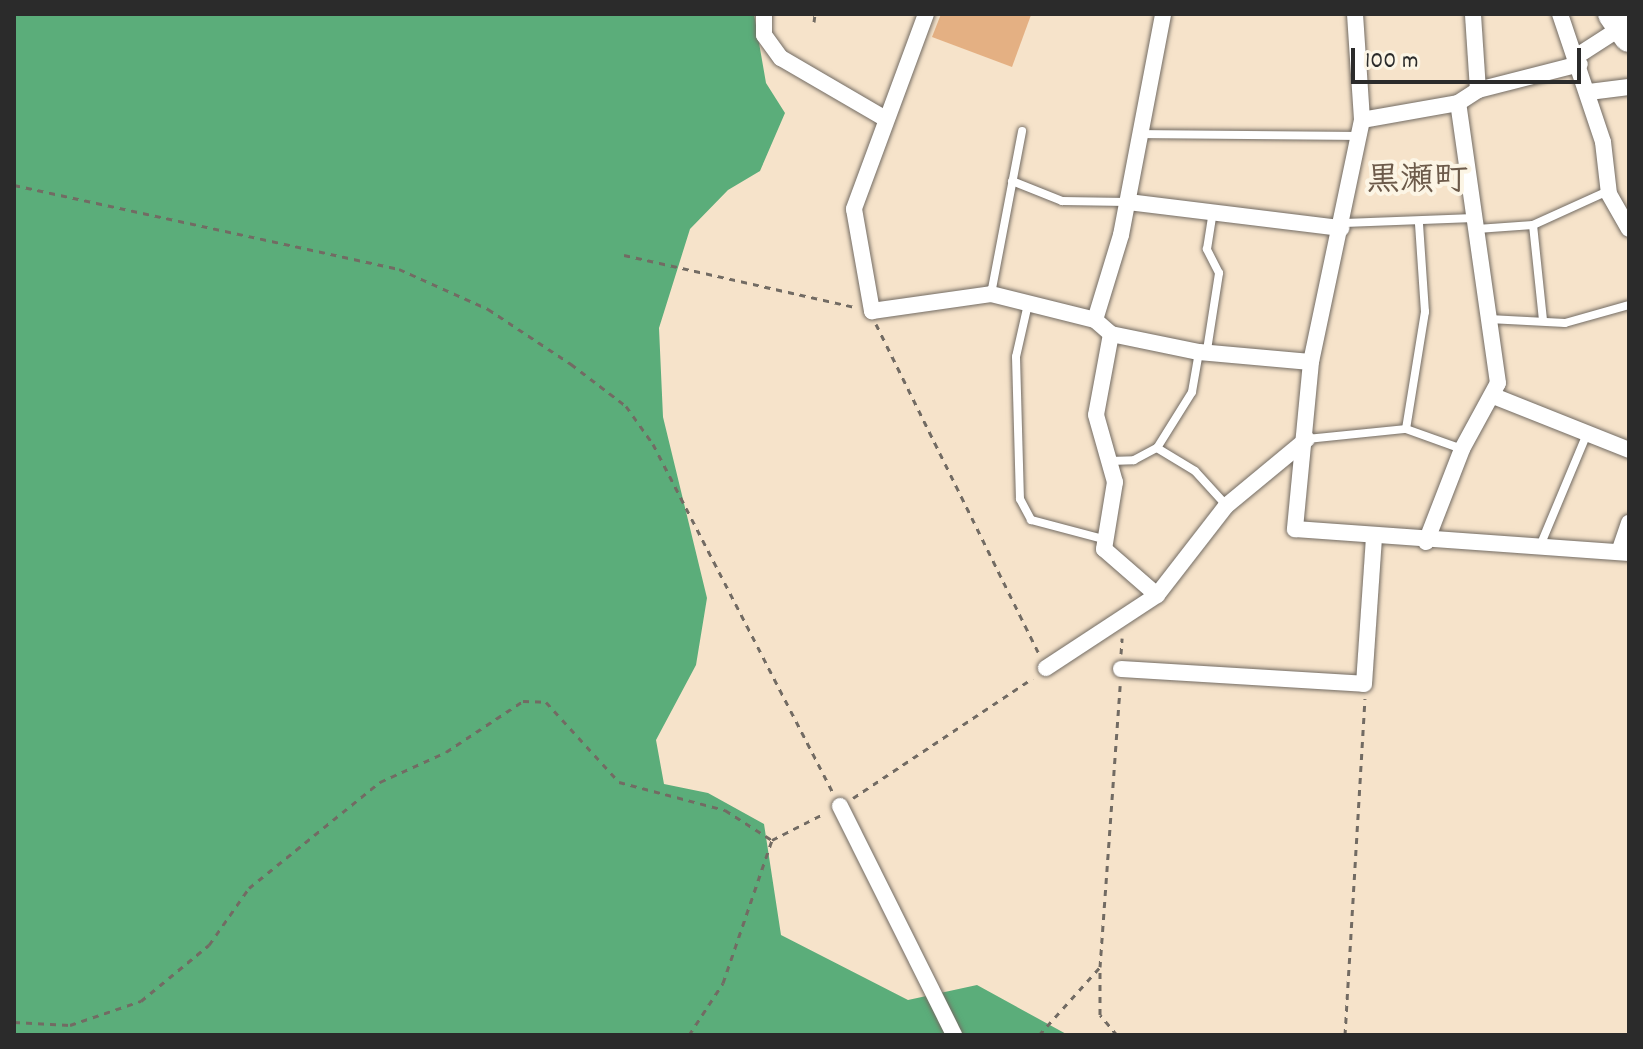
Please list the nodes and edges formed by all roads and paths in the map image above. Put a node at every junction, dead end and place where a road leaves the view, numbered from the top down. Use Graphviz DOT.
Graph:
graph roads {
  1 [pos="764,14"];
  2 [pos="815,14"];
  3 [pos="926,14"];
  4 [pos="1163,14"];
  5 [pos="1355,14"];
  6 [pos="1473,14"];
  7 [pos="1560,14"];
  8 [pos="814,22"];
  9 [pos="1623,23"];
  10 [pos="1579,60"];
  11 [pos="1629,87"];
  12 [pos="1478,90"];
  13 [pos="1589,92"];
  14 [pos="1458,103"];
  15 [pos="884,118"];
  16 [pos="1360,128"];
  17 [pos="1022,131"];
  18 [pos="1137,134"];
  19 [pos="1012,181"];
  20 [pos="14,185"];
  21 [pos="1610,190"];
  22 [pos="1128,202"];
  23 [pos="1214,209"];
  24 [pos="1419,223"];
  25 [pos="1471,224"];
  26 [pos="1342,225"];
  27 [pos="1533,225"];
  28 [pos="1629,229"];
  29 [pos="624,255"];
  30 [pos="991,294"];
  31 [pos="1028,304"];
  32 [pos="1629,305"];
  33 [pos="872,311"];
  34 [pos="1488,319"];
  35 [pos="1095,320"];
  36 [pos="1543,320"];
  37 [pos="1111,334"];
  38 [pos="1203,351"];
  39 [pos="1311,362"];
  40 [pos="1496,397"];
  41 [pos="1406,429"];
  42 [pos="1586,436"];
  43 [pos="1307,439"];
  44 [pos="1157,448"];
  45 [pos="1462,449"];
  46 [pos="1629,450"];
  47 [pos="1108,461"];
  48 [pos="1226,506"];
  49 [pos="1629,523"];
  50 [pos="1103,539"];
  51 [pos="1374,539"];
  52 [pos="1426,542"];
  53 [pos="1539,549"];
  54 [pos="1624,553"];
  55 [pos="1157,595"];
  56 [pos="1122,617"];
  57 [pos="1046,668"];
  58 [pos="1121,669"];
  59 [pos="1364,684"];
  60 [pos="840,806"];
  61 [pos="772,840"];
  62 [pos="1100,967"];
  63 [pos="14,1022"];
  64 [pos="689,1035"];
  65 [pos="954,1035"];
  66 [pos="1039,1035"];
  67 [pos="1117,1035"];
  68 [pos="1345,1035"];
  1 -- 15 [label="street"];
  2 -- 8 [label="path"];
  3 -- 15 [label="street"];
  4 -- 18 [label="street"];
  5 -- 16 [label="street"];
  6 -- 12 [label="street"];
  7 -- 10 [label="street"];
  9 -- 10 [label="street"];
  10 -- 12 [label="street"];
  10 -- 13 [label="street"];
  11 -- 13 [label="street"];
  12 -- 14 [label="street"];
  13 -- 21 [label="street"];
  14 -- 16 [label="street"];
  14 -- 25 [label="street"];
  15 -- 33 [label="street"];
  16 -- 18 [label="lane"];
  16 -- 26 [label="street"];
  17 -- 19 [label="lane"];
  18 -- 22 [label="street"];
  19 -- 22 [label="lane"];
  19 -- 30 [label="lane"];
  20 -- 60 [label="path"];
  21 -- 27 [label="lane"];
  21 -- 28 [label="street"];
  22 -- 23 [label="street"];
  22 -- 35 [label="street"];
  23 -- 26 [label="street"];
  23 -- 38 [label="lane"];
  24 -- 25 [label="lane"];
  24 -- 26 [label="lane"];
  24 -- 41 [label="lane"];
  25 -- 27 [label="lane"];
  25 -- 34 [label="street"];
  26 -- 39 [label="street"];
  27 -- 36 [label="lane"];
  29 -- 33 [label="path"];
  30 -- 31 [label="street"];
  30 -- 33 [label="street"];
  31 -- 35 [label="street"];
  31 -- 50 [label="lane"];
  32 -- 36 [label="lane"];
  33 -- 57 [label="path"];
  34 -- 36 [label="lane"];
  34 -- 40 [label="street"];
  35 -- 37 [label="street"];
  37 -- 38 [label="street"];
  37 -- 47 [label="street"];
  38 -- 39 [label="street"];
  38 -- 44 [label="lane"];
  39 -- 43 [label="street"];
  40 -- 42 [label="street"];
  40 -- 45 [label="street"];
  41 -- 43 [label="lane"];
  41 -- 45 [label="lane"];
  42 -- 46 [label="street"];
  42 -- 53 [label="lane"];
  43 -- 48 [label="street"];
  43 -- 51 [label="street"];
  44 -- 47 [label="lane"];
  44 -- 48 [label="lane"];
  45 -- 52 [label="street"];
  47 -- 50 [label="street"];
  48 -- 55 [label="street"];
  49 -- 54 [label="street"];
  50 -- 55 [label="street"];
  51 -- 52 [label="street"];
  51 -- 59 [label="street"];
  52 -- 53 [label="street"];
  53 -- 54 [label="street"];
  55 -- 56 [label="street"];
  56 -- 57 [label="street"];
  56 -- 58 [label="path"];
  57 -- 60 [label="path"];
  58 -- 59 [label="street"];
  58 -- 62 [label="path"];
  59 -- 68 [label="path"];
  60 -- 61 [label="path"];
  60 -- 65 [label="street"];
  61 -- 63 [label="path"];
  61 -- 64 [label="path"];
  62 -- 66 [label="path"];
  62 -- 67 [label="path"];
}
